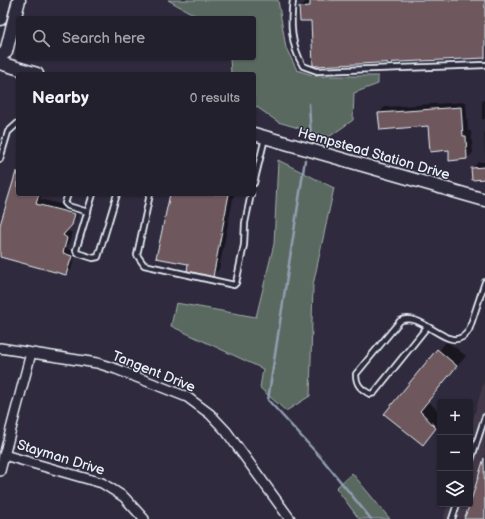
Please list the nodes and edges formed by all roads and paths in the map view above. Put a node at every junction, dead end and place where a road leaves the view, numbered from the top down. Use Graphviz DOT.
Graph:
graph roads {
  1 [pos="5,0"];
  2 [pos="19,0"];
  3 [pos="293,0"];
  4 [pos="0,20"];
  5 [pos="0,56"];
  6 [pos="0,63"];
  7 [pos="485,65"];
  8 [pos="30,72"];
  9 [pos="16,126"];
  10 [pos="259,136"];
  11 [pos="0,159"];
  12 [pos="256,164"];
  13 [pos="67,196"];
  14 [pos="92,196"];
  15 [pos="116,196"];
  16 [pos="150,196"];
  17 [pos="251,196"];
  18 [pos="485,200"];
  19 [pos="88,212"];
  20 [pos="485,282"];
  21 [pos="428,327"];
  22 [pos="0,348"];
  23 [pos="31,353"];
  24 [pos="485,416"];
  25 [pos="473,454"];
  26 [pos="4,455"];
  27 [pos="0,471"];
  28 [pos="456,507"];
  29 [pos="144,519"];
  30 [pos="290,519"];
  31 [pos="452,519"];
  1 -- 4 [label="street"];
  2 -- 5 [label="street"];
  3 -- 7 [label="lane"];
  6 -- 8 [label="street"];
  9 -- 11 [label="lane"];
  10 -- 12 [label="lane"];
  10 -- 18 [label="street, Hempstead Station Drive"];
  13 -- 19 [label="lane"];
  14 -- 19 [label="lane"];
  15 -- 19 [label="lane"];
  16 -- 17 [label="lane"];
  20 -- 21 [label="lane"];
  21 -- 21 [label="lane"];
  22 -- 23 [label="street, Tangent Drive"];
  23 -- 26 [label="street"];
  23 -- 30 [label="street, Tangent Drive"];
  24 -- 25 [label="lane"];
  26 -- 27 [label="street"];
  26 -- 29 [label="street, Stayman Drive"];
  28 -- 31 [label="lane"];
}
